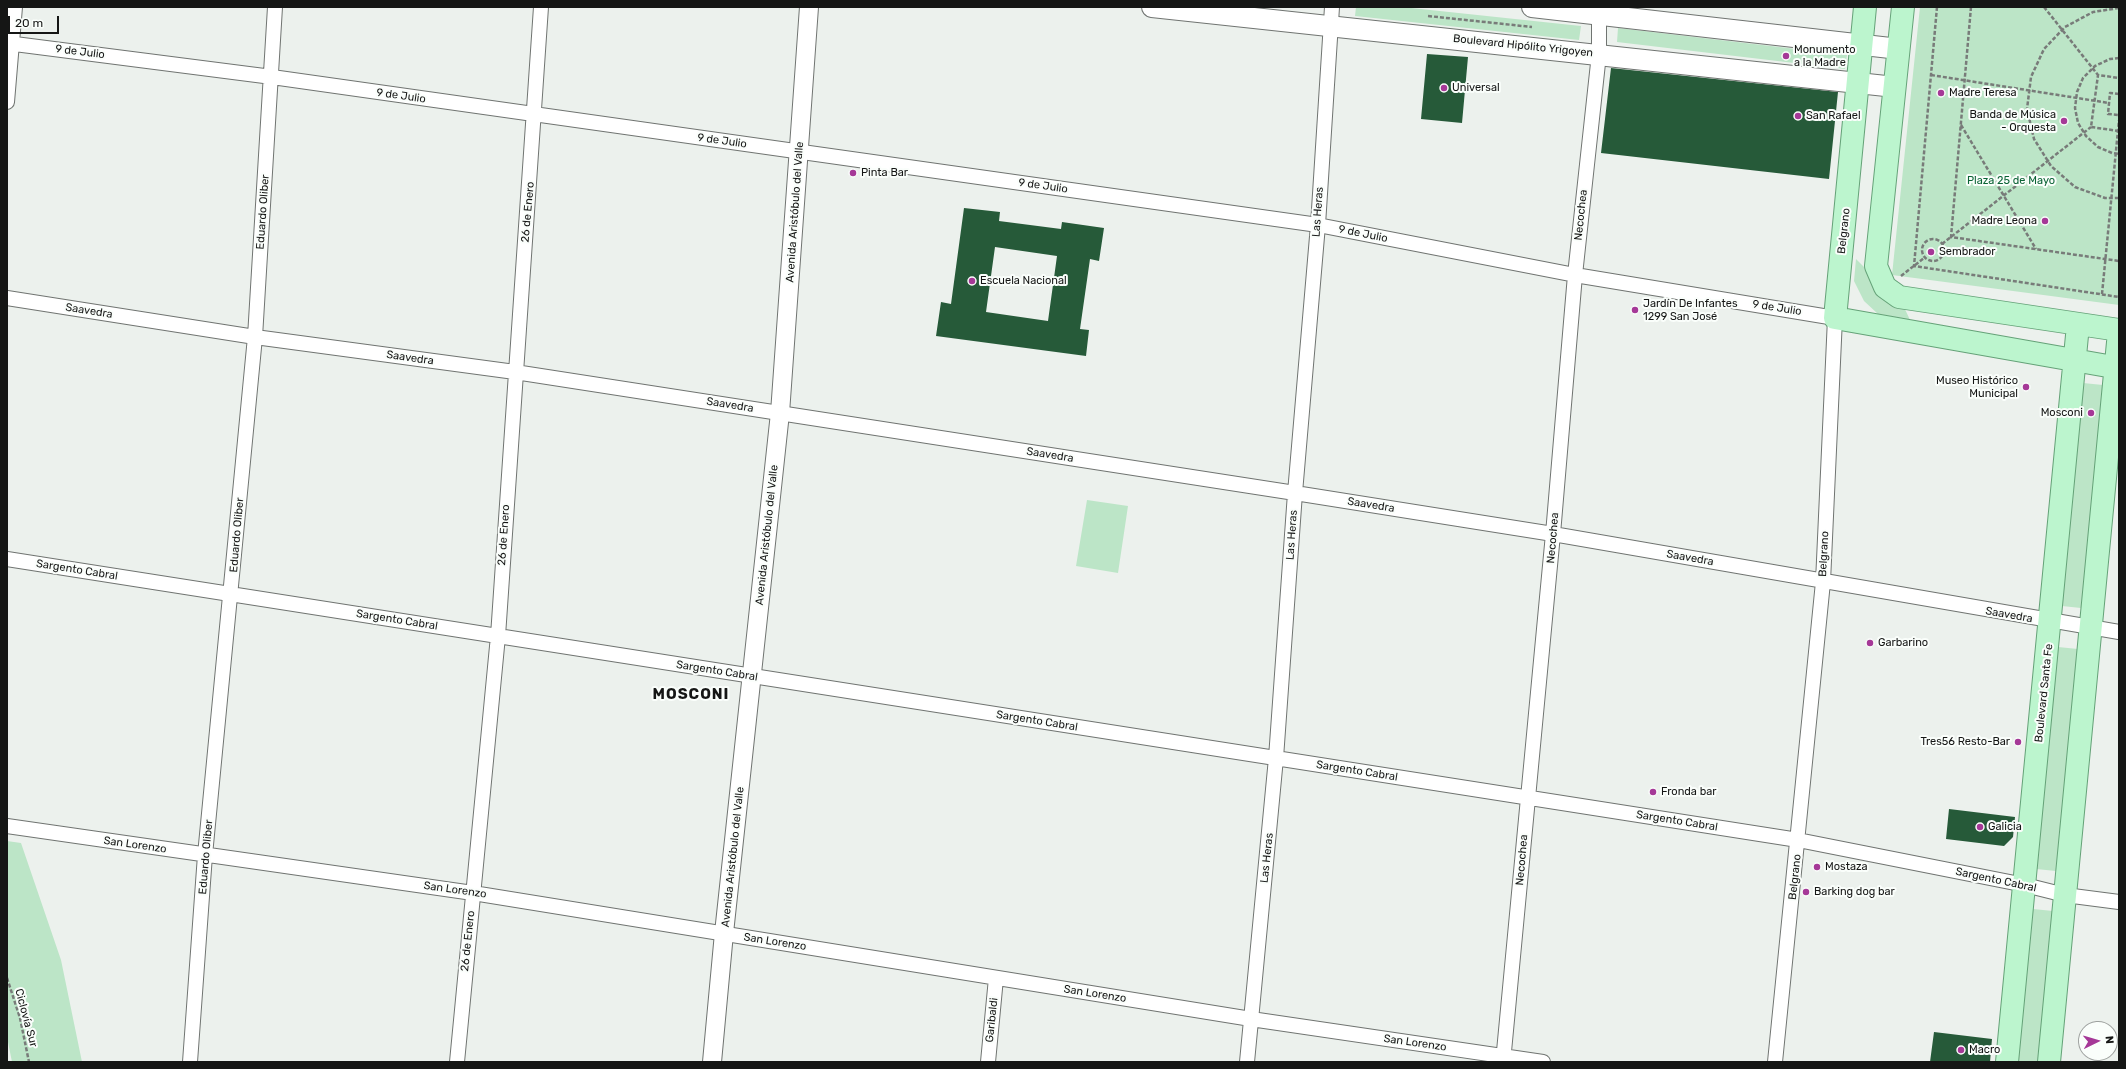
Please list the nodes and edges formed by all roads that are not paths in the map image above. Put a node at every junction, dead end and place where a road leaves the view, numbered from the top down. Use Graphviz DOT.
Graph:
graph roads {
  1 [pos="15,7"];
  2 [pos="275,7"];
  3 [pos="542,7"];
  4 [pos="809,7"];
  5 [pos="1152,7"];
  6 [pos="1332,7"];
  7 [pos="1532,7"];
  8 [pos="1865,7"];
  9 [pos="1903,7"];
  10 [pos="1599,10"];
  11 [pos="1330,27"];
  12 [pos="10,43"];
  13 [pos="1861,45"];
  14 [pos="1899,50"];
  15 [pos="1598,54"];
  16 [pos="272,77"];
  17 [pos="1858,83"];
  18 [pos="1895,87"];
  19 [pos="7,102"];
  20 [pos="535,115"];
  21 [pos="800,152"];
  22 [pos="1318,225"];
  23 [pos="1574,275"];
  24 [pos="7,298"];
  25 [pos="1835,318"];
  26 [pos="2078,325"];
  27 [pos="2119,331"];
  28 [pos="254,337"];
  29 [pos="2074,360"];
  30 [pos="2117,368"];
  31 [pos="515,372"];
  32 [pos="780,413"];
  33 [pos="1295,493"];
  34 [pos="1554,534"];
  35 [pos="7,559"];
  36 [pos="1823,582"];
  37 [pos="231,594"];
  38 [pos="2051,622"];
  39 [pos="2091,629"];
  40 [pos="2119,632"];
  41 [pos="498,636"];
  42 [pos="753,676"];
  43 [pos="1276,758"];
  44 [pos="1528,798"];
  45 [pos="7,826"];
  46 [pos="1798,840"];
  47 [pos="205,855"];
  48 [pos="2025,885"];
  49 [pos="473,893"];
  50 [pos="2065,895"];
  51 [pos="2119,902"];
  52 [pos="724,933"];
  53 [pos="996,978"];
  54 [pos="1251,1019"];
  55 [pos="1503,1059"];
  56 [pos="190,1062"];
  57 [pos="457,1062"];
  58 [pos="712,1062"];
  59 [pos="988,1062"];
  60 [pos="1247,1062"];
  61 [pos="1543,1062"];
  62 [pos="1775,1062"];
  63 [pos="2007,1062"];
  64 [pos="2049,1062"];
  1 -- 12 [label="street"];
  2 -- 16 [label="street, Eduardo Oliber"];
  3 -- 20 [label="street, 26 de Enero"];
  4 -- 21 [label="street, Avenida Aristóbulo del Valle"];
  5 -- 11 [label="main road, Boulevard Hipólito Yrigoyen"];
  6 -- 11 [label="street, Las Heras"];
  7 -- 10 [label="main road"];
  8 -- 13 [label="main road, Belgrano"];
  9 -- 14 [label="main road"];
  10 -- 13 [label="main road"];
  10 -- 15 [label="street, Necochea"];
  11 -- 15 [label="main road, Boulevard Hipólito Yrigoyen"];
  11 -- 22 [label="street, Las Heras"];
  12 -- 16 [label="street, 9 de Julio"];
  12 -- 19 [label="street"];
  13 -- 14 [label="main road"];
  13 -- 17 [label="main road, Belgrano"];
  14 -- 18 [label="main road"];
  15 -- 17 [label="main road, Boulevard Hipólito Yrigoyen"];
  15 -- 23 [label="street, Necochea"];
  16 -- 20 [label="street, 9 de Julio"];
  16 -- 28 [label="street, Eduardo Oliber"];
  17 -- 18 [label="main road, Boulevard Hipólito Yrigoyen"];
  17 -- 25 [label="main road, Belgrano"];
  18 -- 26 [label="main road"];
  20 -- 21 [label="street, 9 de Julio"];
  20 -- 31 [label="street, 26 de Enero"];
  21 -- 22 [label="street, 9 de Julio"];
  21 -- 32 [label="street, Avenida Aristóbulo del Valle"];
  22 -- 23 [label="street, 9 de Julio"];
  22 -- 33 [label="street, Las Heras"];
  23 -- 25 [label="street, 9 de Julio"];
  23 -- 34 [label="street, Necochea"];
  24 -- 28 [label="street, Saavedra"];
  25 -- 29 [label="main road, 9 de Julio"];
  25 -- 36 [label="street, Belgrano"];
  26 -- 27 [label="main road"];
  26 -- 29 [label="main road, Boulevard Santa Fe"];
  27 -- 30 [label="main road"];
  28 -- 31 [label="street, Saavedra"];
  28 -- 37 [label="street, Eduardo Oliber"];
  29 -- 30 [label="main road, 9 de Julio"];
  29 -- 38 [label="main road, Boulevard Santa Fe"];
  30 -- 39 [label="main road"];
  31 -- 32 [label="street, Saavedra"];
  31 -- 41 [label="street, 26 de Enero"];
  32 -- 33 [label="street, Saavedra"];
  32 -- 42 [label="street, Avenida Aristóbulo del Valle"];
  33 -- 34 [label="street, Saavedra"];
  33 -- 43 [label="street, Las Heras"];
  34 -- 36 [label="street, Saavedra"];
  34 -- 44 [label="street, Necochea"];
  35 -- 37 [label="street, Sargento Cabral"];
  36 -- 38 [label="street, Saavedra"];
  36 -- 46 [label="street, Belgrano"];
  37 -- 41 [label="street, Sargento Cabral"];
  37 -- 47 [label="street, Eduardo Oliber"];
  38 -- 39 [label="street, Saavedra"];
  38 -- 48 [label="main road, Boulevard Santa Fe"];
  39 -- 40 [label="street, Saavedra"];
  39 -- 50 [label="main road"];
  41 -- 42 [label="street, Sargento Cabral"];
  41 -- 49 [label="street, 26 de Enero"];
  42 -- 43 [label="street, Sargento Cabral"];
  42 -- 52 [label="street, Avenida Aristóbulo del Valle"];
  43 -- 44 [label="street, Sargento Cabral"];
  43 -- 54 [label="street, Las Heras"];
  44 -- 46 [label="street, Sargento Cabral"];
  44 -- 55 [label="street, Necochea"];
  45 -- 47 [label="street, San Lorenzo"];
  46 -- 48 [label="street, Sargento Cabral"];
  46 -- 62 [label="street, Belgrano"];
  47 -- 49 [label="street, San Lorenzo"];
  47 -- 56 [label="street, Eduardo Oliber"];
  48 -- 50 [label="street, Sargento Cabral"];
  48 -- 63 [label="main road, Boulevard Santa Fe"];
  49 -- 52 [label="street, San Lorenzo"];
  49 -- 57 [label="street, 26 de Enero"];
  50 -- 51 [label="street, Sargento Cabral"];
  50 -- 64 [label="main road"];
  52 -- 53 [label="street, San Lorenzo"];
  52 -- 58 [label="street, Avenida Aristóbulo del Valle"];
  53 -- 54 [label="street, San Lorenzo"];
  53 -- 59 [label="street, Garibaldi"];
  54 -- 55 [label="street, San Lorenzo"];
  54 -- 60 [label="street, Las Heras"];
  55 -- 61 [label="street, San Lorenzo"];
}
